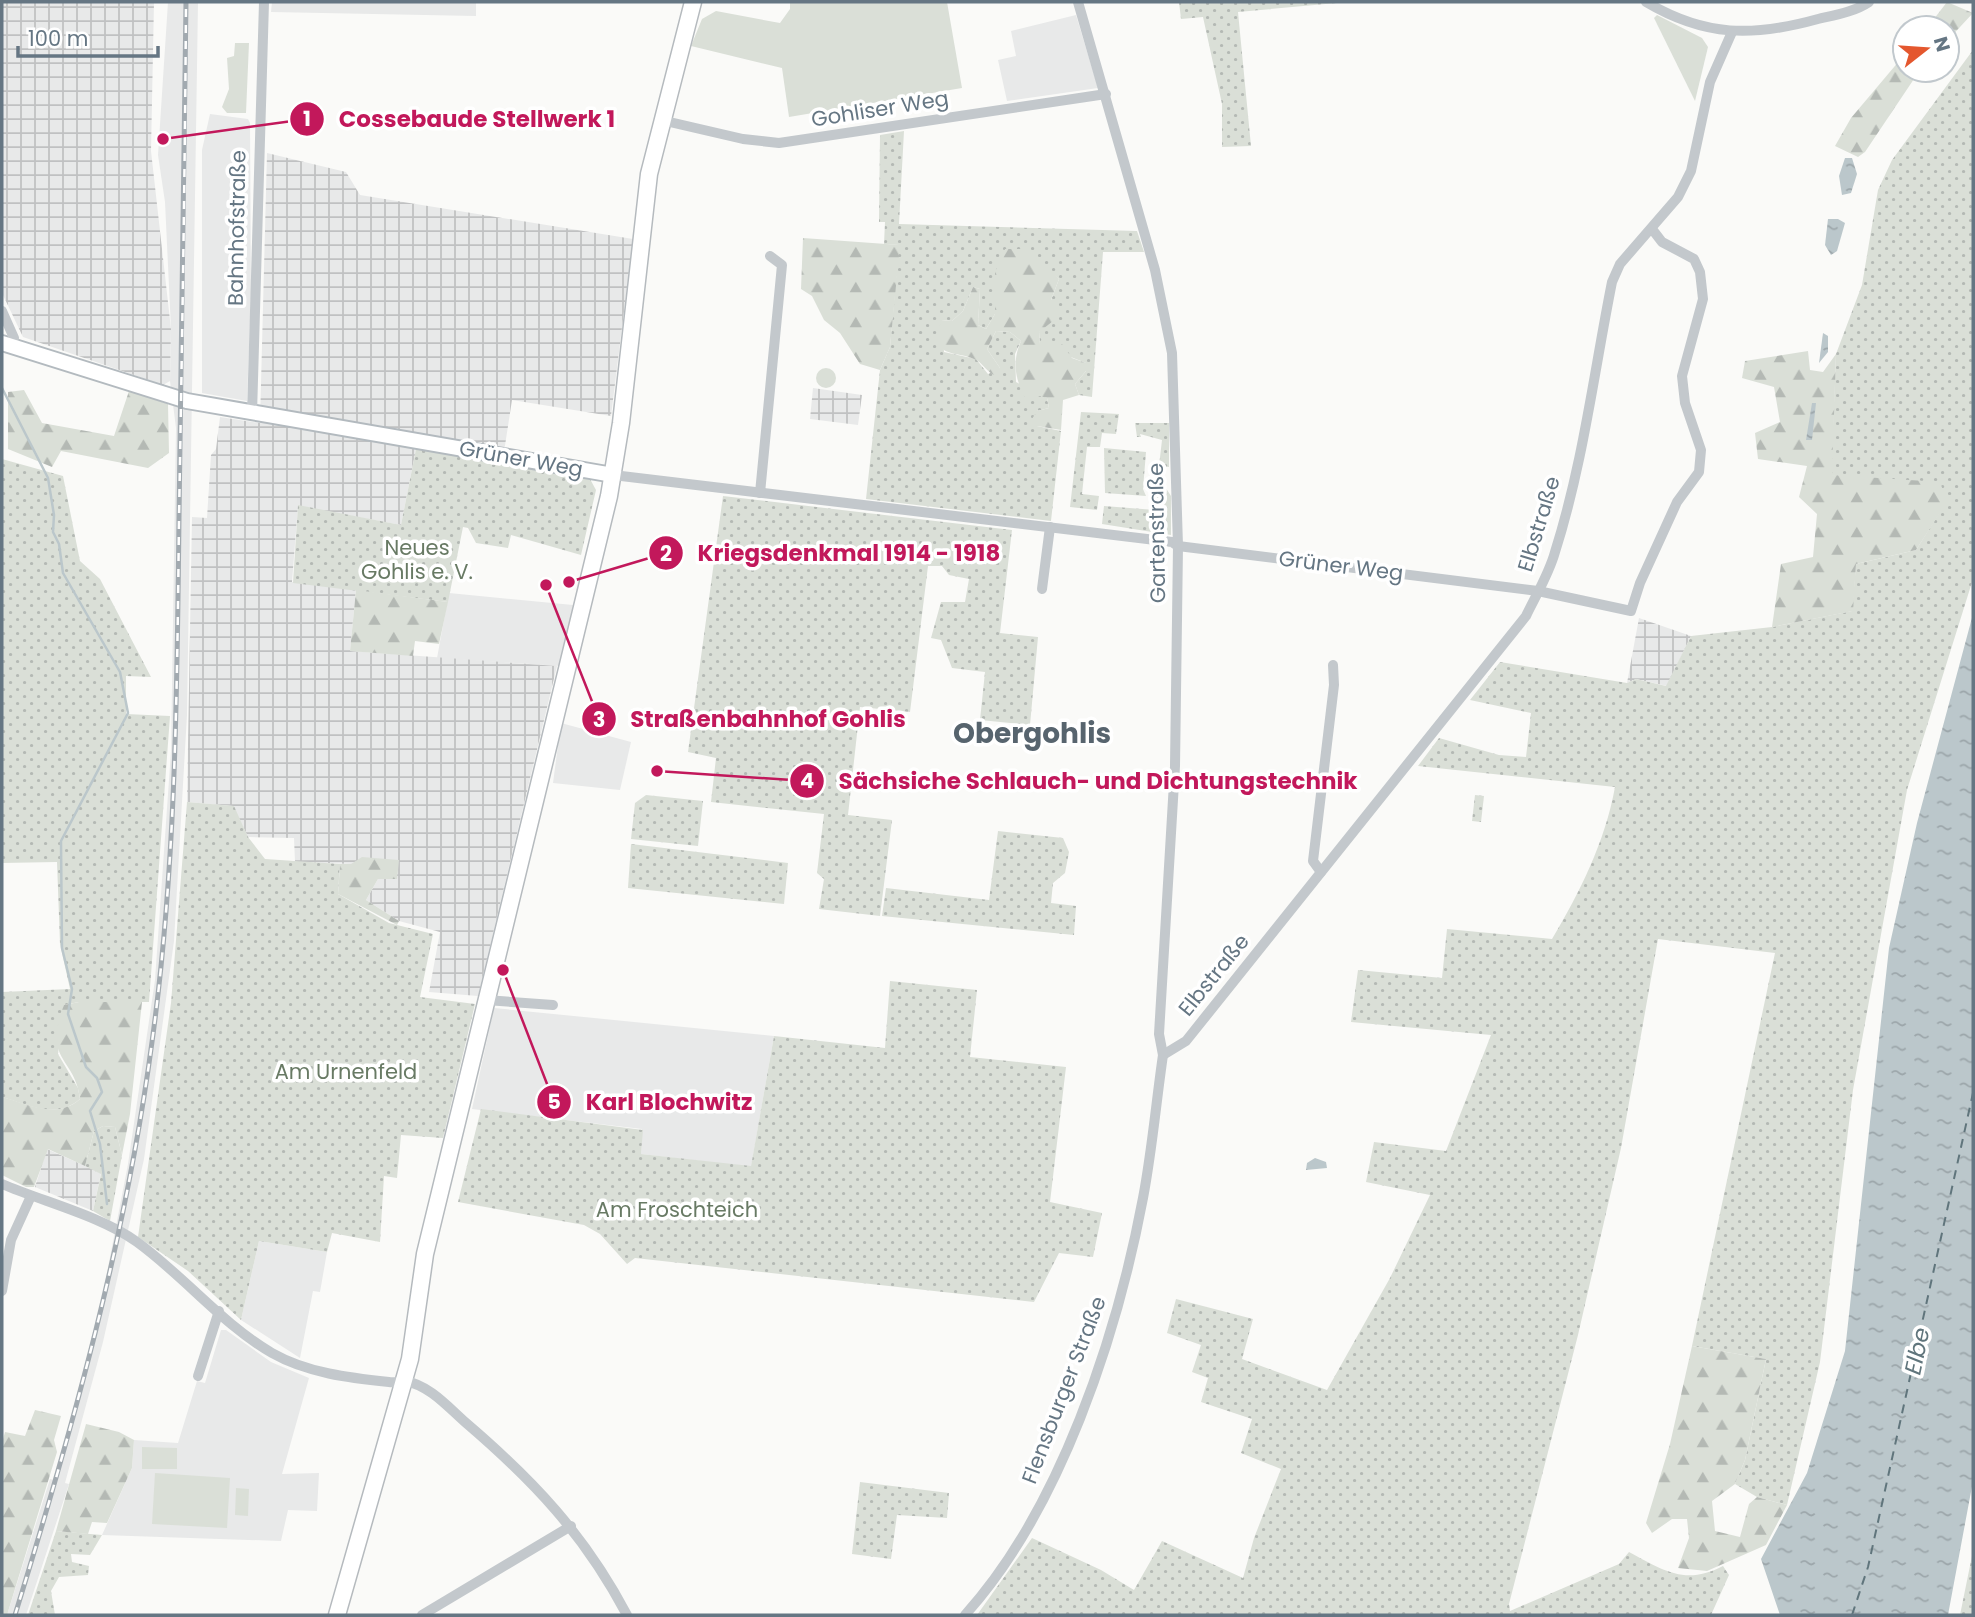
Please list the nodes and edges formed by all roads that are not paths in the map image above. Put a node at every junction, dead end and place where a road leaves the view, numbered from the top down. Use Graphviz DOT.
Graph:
graph roads {
  1 [pos="264,2"];
  2 [pos="693,2"];
  3 [pos="1078,2"];
  4 [pos="1646,2"];
  5 [pos="1869,2"];
  6 [pos="1732,32"];
  7 [pos="1107,94"];
  8 [pos="662,120"];
  9 [pos="1652,229"];
  10 [pos="770,256"];
  11 [pos="2,312"];
  12 [pos="7,345"];
  13 [pos="252,414"];
  14 [pos="613,475"];
  15 [pos="760,494"];
  16 [pos="1050,527"];
  17 [pos="1178,546"];
  18 [pos="1042,589"];
  19 [pos="1538,591"];
  20 [pos="1333,665"];
  21 [pos="1321,872"];
  22 [pos="486,1000"];
  23 [pos="553,1005"];
  24 [pos="1163,1055"];
  25 [pos="1160,1075"];
  26 [pos="2,1184"];
  27 [pos="31,1196"];
  28 [pos="2,1291"];
  29 [pos="219,1311"];
  30 [pos="198,1376"];
  31 [pos="404,1381"];
  32 [pos="571,1526"];
  33 [pos="337,1615"];
  34 [pos="422,1615"];
  35 [pos="627,1615"];
  36 [pos="965,1615"];
  1 -- 13 [label="street, Bahnhofstraße"];
  2 -- 8 [label="main road"];
  3 -- 7 [label="street, Gartenstraße"];
  4 -- 6 [label="street"];
  5 -- 6 [label="street"];
  6 -- 9 [label="street, Elbstraße"];
  7 -- 8 [label="street, Gohliser Weg"];
  7 -- 17 [label="street, Gartenstraße"];
  8 -- 14 [label="main road"];
  9 -- 19 [label="street, Elbstraße"];
  9 -- 19 [label="street, Grüner Weg"];
  10 -- 15 [label="street"];
  11 -- 12 [label="street"];
  12 -- 13 [label="street, Grüner Weg"];
  13 -- 14 [label="street, Grüner Weg"];
  14 -- 15 [label="street, Grüner Weg"];
  14 -- 22 [label="main road"];
  15 -- 16 [label="street, Grüner Weg"];
  16 -- 17 [label="street, Grüner Weg"];
  16 -- 18 [label="street"];
  17 -- 19 [label="street, Grüner Weg"];
  17 -- 24 [label="street, Gartenstraße"];
  19 -- 21 [label="street, Elbstraße"];
  20 -- 21 [label="street"];
  21 -- 24 [label="street, Elbstraße"];
  22 -- 23 [label="street"];
  22 -- 31 [label="main road"];
  24 -- 25 [label="street, Gartenstraße"];
  25 -- 36 [label="street, Flensburger Straße"];
  26 -- 27 [label="street"];
  27 -- 28 [label="street"];
  27 -- 29 [label="street"];
  29 -- 30 [label="street"];
  29 -- 31 [label="street"];
  31 -- 32 [label="street"];
  31 -- 33 [label="main road"];
  32 -- 34 [label="street"];
  32 -- 35 [label="street"];
}
